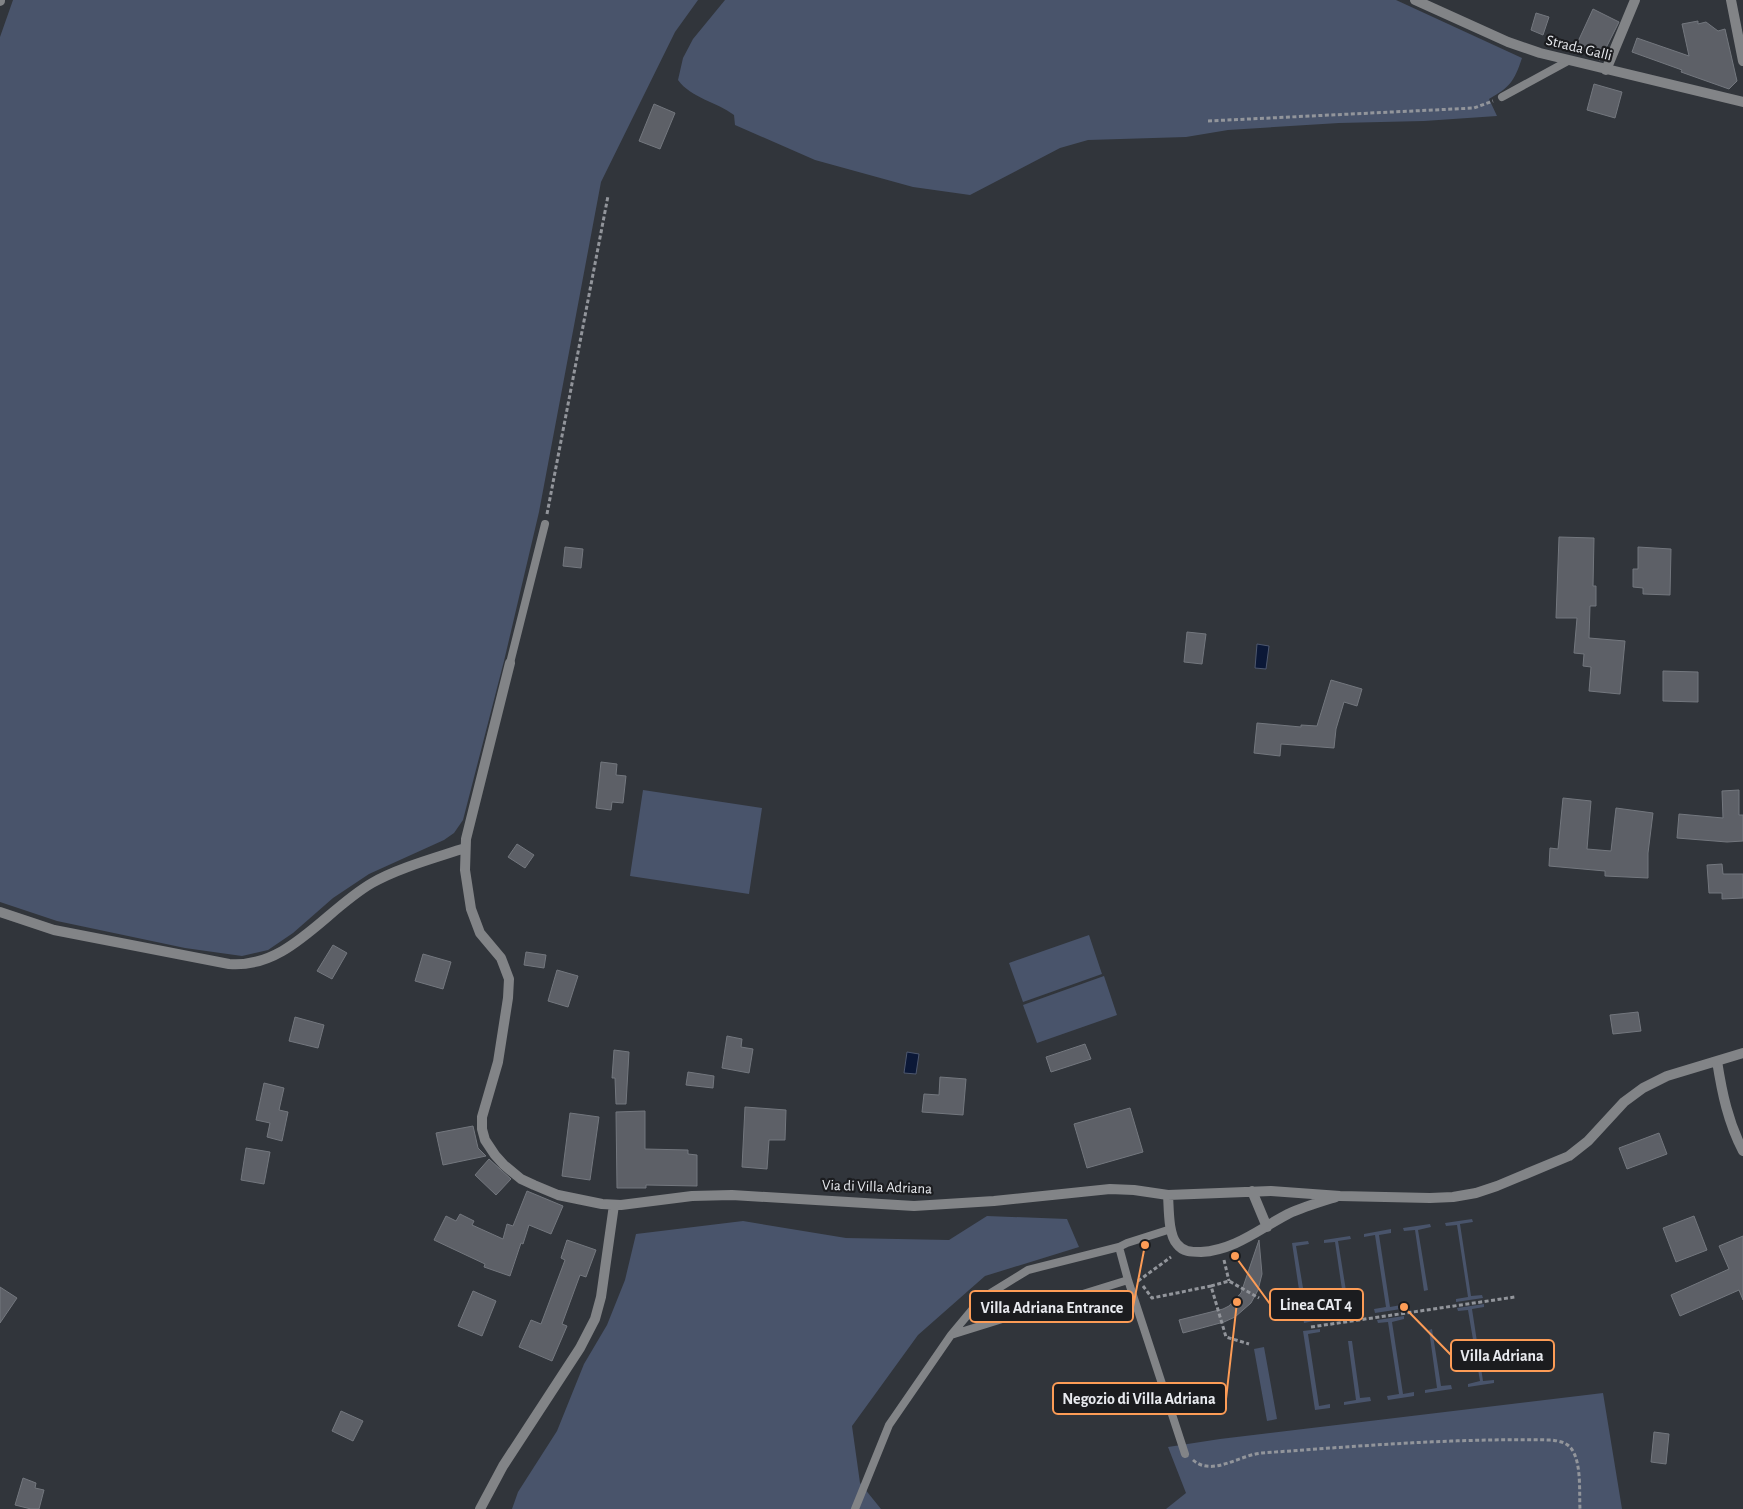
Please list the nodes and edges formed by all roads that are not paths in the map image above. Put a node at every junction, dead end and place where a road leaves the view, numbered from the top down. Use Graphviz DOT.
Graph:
graph roads {
  1 [pos="1415,0"];
  2 [pos="1635,0"];
  3 [pos="1731,0"];
  4 [pos="1568,61"];
  5 [pos="1743,61"];
  6 [pos="1606,70"];
  7 [pos="1502,97"];
  8 [pos="1743,102"];
  9 [pos="545,524"];
  10 [pos="510,663"];
  11 [pos="465,848"];
  12 [pos="0,912"];
  13 [pos="1743,1053"];
  14 [pos="1717,1061"];
  15 [pos="1743,1151"];
  16 [pos="1252,1191"];
  17 [pos="1168,1195"];
  18 [pos="1340,1196"];
  19 [pos="614,1205"];
  20 [pos="1267,1226"];
  21 [pos="1171,1229"];
  22 [pos="1119,1247"];
  23 [pos="1128,1280"];
  24 [pos="951,1335"];
  25 [pos="1185,1454"];
  26 [pos="480,1509"];
  27 [pos="856,1509"];
  1 -- 4 [label="street, Strada Galli"];
  2 -- 6 [label="street"];
  3 -- 5 [label="street"];
  4 -- 6 [label="street, Strada Galli"];
  4 -- 7 [label="lane"];
  6 -- 8 [label="street, Strada Galli"];
  9 -- 10 [label="lane"];
  10 -- 11 [label="street, Via di Villa Adriana"];
  11 -- 12 [label="street"];
  11 -- 19 [label="street, Via di Villa Adriana"];
  13 -- 14 [label="street, Via di Villa Adriana"];
  14 -- 15 [label="street"];
  14 -- 18 [label="street, Via di Villa Adriana"];
  16 -- 17 [label="street, Via di Villa Adriana"];
  16 -- 18 [label="street, Via di Villa Adriana"];
  16 -- 20 [label="street"];
  17 -- 19 [label="street, Via di Villa Adriana"];
  17 -- 21 [label="street"];
  18 -- 20 [label="street, Via di Villa Adriana"];
  19 -- 26 [label="street"];
  20 -- 21 [label="street, Via di Villa Adriana"];
  21 -- 22 [label="lane"];
  22 -- 23 [label="lane"];
  22 -- 24 [label="lane"];
  23 -- 24 [label="lane"];
  23 -- 25 [label="lane"];
  24 -- 27 [label="lane"];
}
